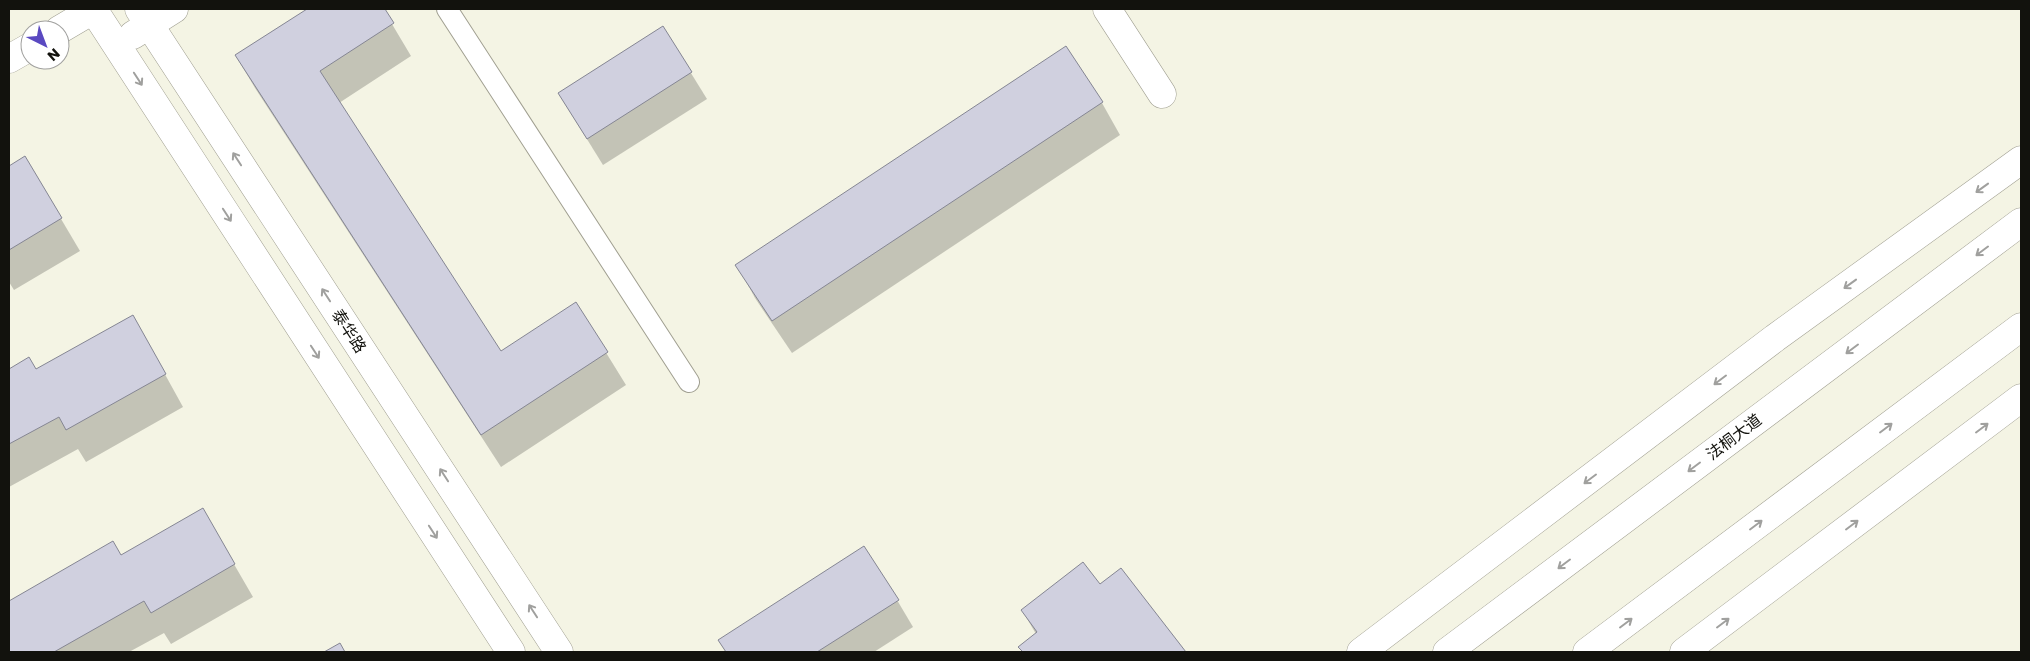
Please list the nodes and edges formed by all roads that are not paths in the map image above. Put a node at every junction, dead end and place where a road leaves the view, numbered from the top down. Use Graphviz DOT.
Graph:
graph roads {
  1 [pos="93,9"];
  2 [pos="174,9"];
  3 [pos="447,9"];
  4 [pos="1107,9"];
  5 [pos="144,17"];
  6 [pos="70,23"];
  7 [pos="116,46"];
  8 [pos="20,53"];
  9 [pos="9,59"];
  10 [pos="1162,94"];
  11 [pos="2021,160"];
  12 [pos="2021,222"];
  13 [pos="2021,327"];
  14 [pos="689,382"];
  15 [pos="2021,398"];
  16 [pos="511,652"];
  17 [pos="560,652"];
  18 [pos="1361,652"];
  19 [pos="1447,652"];
  20 [pos="1587,652"];
  21 [pos="1684,652"];
  1 -- 6 [label="main road"];
  1 -- 7 [label="main road"];
  2 -- 5 [label="main road"];
  3 -- 14 [label="lane"];
  4 -- 10 [label="main road"];
  5 -- 7 [label="main road"];
  17 -- 5 [label="main road, 泰华路, one-way"];
  7 -- 16 [label="main road, one-way"];
  8 -- 9 [label="main road"];
  11 -- 18 [label="main road, one-way"];
  12 -- 19 [label="main road, 法桐大道, one-way"];
  20 -- 13 [label="main road, one-way"];
  21 -- 15 [label="main road, one-way"];
}
